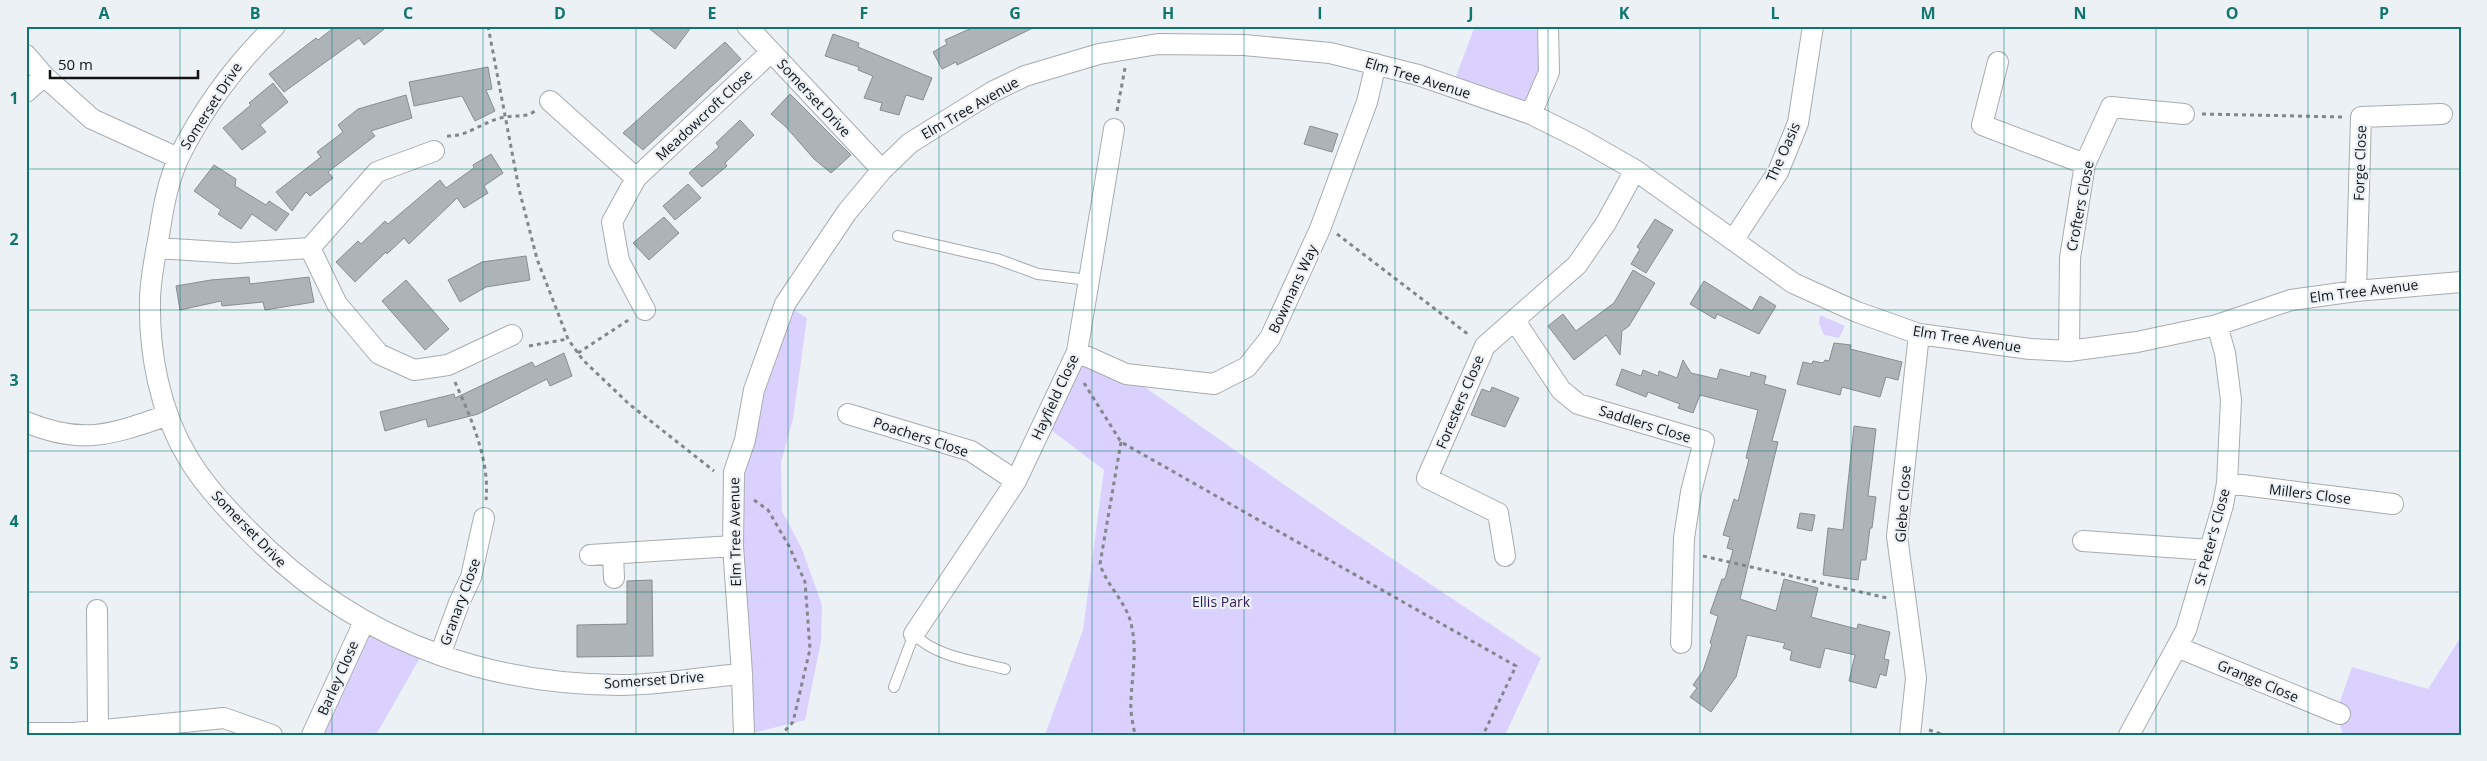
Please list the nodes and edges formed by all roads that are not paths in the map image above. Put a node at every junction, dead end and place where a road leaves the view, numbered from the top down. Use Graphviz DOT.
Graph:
graph roads {
  1 [pos="275,26"];
  2 [pos="747,26"];
  3 [pos="1548,26"];
  4 [pos="1813,26"];
  5 [pos="1209,35"];
  6 [pos="771,52"];
  7 [pos="26,55"];
  8 [pos="1998,62"];
  9 [pos="1376,64"];
  10 [pos="44,76"];
  11 [pos="26,92"];
  12 [pos="550,101"];
  13 [pos="1531,114"];
  14 [pos="2184,114"];
  15 [pos="2442,114"];
  16 [pos="1114,129"];
  17 [pos="434,151"];
  18 [pos="178,158"];
  19 [pos="2086,164"];
  20 [pos="882,170"];
  21 [pos="1635,170"];
  22 [pos="636,178"];
  23 [pos="898,236"];
  24 [pos="1734,239"];
  25 [pos="157,248"];
  26 [pos="310,248"];
  27 [pos="1089,280"];
  28 [pos="2461,282"];
  29 [pos="2356,291"];
  30 [pos="645,310"];
  31 [pos="1515,321"];
  32 [pos="2216,325"];
  33 [pos="1919,334"];
  34 [pos="512,335"];
  35 [pos="2069,351"];
  36 [pos="1074,358"];
  37 [pos="848,414"];
  38 [pos="168,415"];
  39 [pos="26,422"];
  40 [pos="1016,481"];
  41 [pos="2227,483"];
  42 [pos="2393,504"];
  43 [pos="484,518"];
  44 [pos="2083,541"];
  45 [pos="733,546"];
  46 [pos="2210,550"];
  47 [pos="613,554"];
  48 [pos="590,555"];
  49 [pos="1505,556"];
  50 [pos="614,578"];
  51 [pos="97,610"];
  52 [pos="364,622"];
  53 [pos="914,634"];
  54 [pos="1681,642"];
  55 [pos="2177,647"];
  56 [pos="440,655"];
  57 [pos="1004,669"];
  58 [pos="742,674"];
  59 [pos="894,687"];
  60 [pos="2340,714"];
  61 [pos="98,730"];
  62 [pos="26,733"];
  63 [pos="272,735"];
  64 [pos="312,735"];
  65 [pos="744,735"];
  66 [pos="1910,735"];
  67 [pos="2130,735"];
  1 -- 18 [label="street, Somerset Drive"];
  2 -- 6 [label="street, Somerset Drive"];
  3 -- 13 [label="street"];
  4 -- 24 [label="street, The Oasis"];
  5 -- 9 [label="street, Elm Tree Avenue"];
  5 -- 20 [label="street, Elm Tree Avenue"];
  6 -- 20 [label="street, Somerset Drive"];
  6 -- 22 [label="street, Meadowcroft Close"];
  7 -- 10 [label="street"];
  8 -- 19 [label="street"];
  9 -- 13 [label="street, Elm Tree Avenue"];
  9 -- 36 [label="street, Bowmans Way"];
  10 -- 11 [label="street"];
  10 -- 18 [label="street"];
  12 -- 22 [label="street"];
  13 -- 21 [label="street, Elm Tree Avenue"];
  14 -- 19 [label="street, Crofters Close"];
  15 -- 29 [label="street, Forge Close"];
  16 -- 27 [label="street, Hayfield Close"];
  17 -- 26 [label="street"];
  18 -- 25 [label="street, Somerset Drive"];
  19 -- 35 [label="street, Crofters Close"];
  20 -- 45 [label="street, Elm Tree Avenue"];
  21 -- 24 [label="street, Elm Tree Avenue"];
  21 -- 31 [label="street, Foresters Close"];
  22 -- 30 [label="street, Meadowcroft Close"];
  23 -- 27 [label="lane"];
  24 -- 33 [label="street, Elm Tree Avenue"];
  25 -- 26 [label="street"];
  25 -- 38 [label="street, Somerset Drive"];
  26 -- 34 [label="street"];
  27 -- 36 [label="street, Hayfield Close"];
  28 -- 29 [label="street, Elm Tree Avenue"];
  29 -- 32 [label="street, Elm Tree Avenue"];
  31 -- 49 [label="street, Foresters Close"];
  31 -- 54 [label="street, Saddlers Close"];
  32 -- 35 [label="street, Elm Tree Avenue"];
  32 -- 41 [label="street, St Peter's Close"];
  33 -- 35 [label="street, Elm Tree Avenue"];
  33 -- 66 [label="street, Glebe Close"];
  36 -- 40 [label="street, Hayfield Close"];
  37 -- 40 [label="street, Poachers Close"];
  38 -- 39 [label="street"];
  38 -- 52 [label="street, Somerset Drive"];
  40 -- 53 [label="street, Hayfield Close"];
  41 -- 42 [label="street, Millers Close"];
  41 -- 46 [label="street, St Peter's Close"];
  43 -- 56 [label="street, Granary Close"];
  44 -- 46 [label="street"];
  45 -- 47 [label="street"];
  45 -- 58 [label="street, Elm Tree Avenue"];
  46 -- 55 [label="street, St Peter's Close"];
  47 -- 48 [label="street"];
  47 -- 50 [label="street"];
  51 -- 61 [label="street"];
  52 -- 56 [label="street, Somerset Drive"];
  52 -- 64 [label="street, Barley Close"];
  53 -- 57 [label="lane"];
  53 -- 59 [label="lane"];
  55 -- 60 [label="street, Grange Close"];
  55 -- 67 [label="street, St Peter's Close"];
  56 -- 58 [label="street, Somerset Drive"];
  58 -- 65 [label="street, Elm Tree Avenue"];
  61 -- 62 [label="street"];
  61 -- 63 [label="street"];
}
